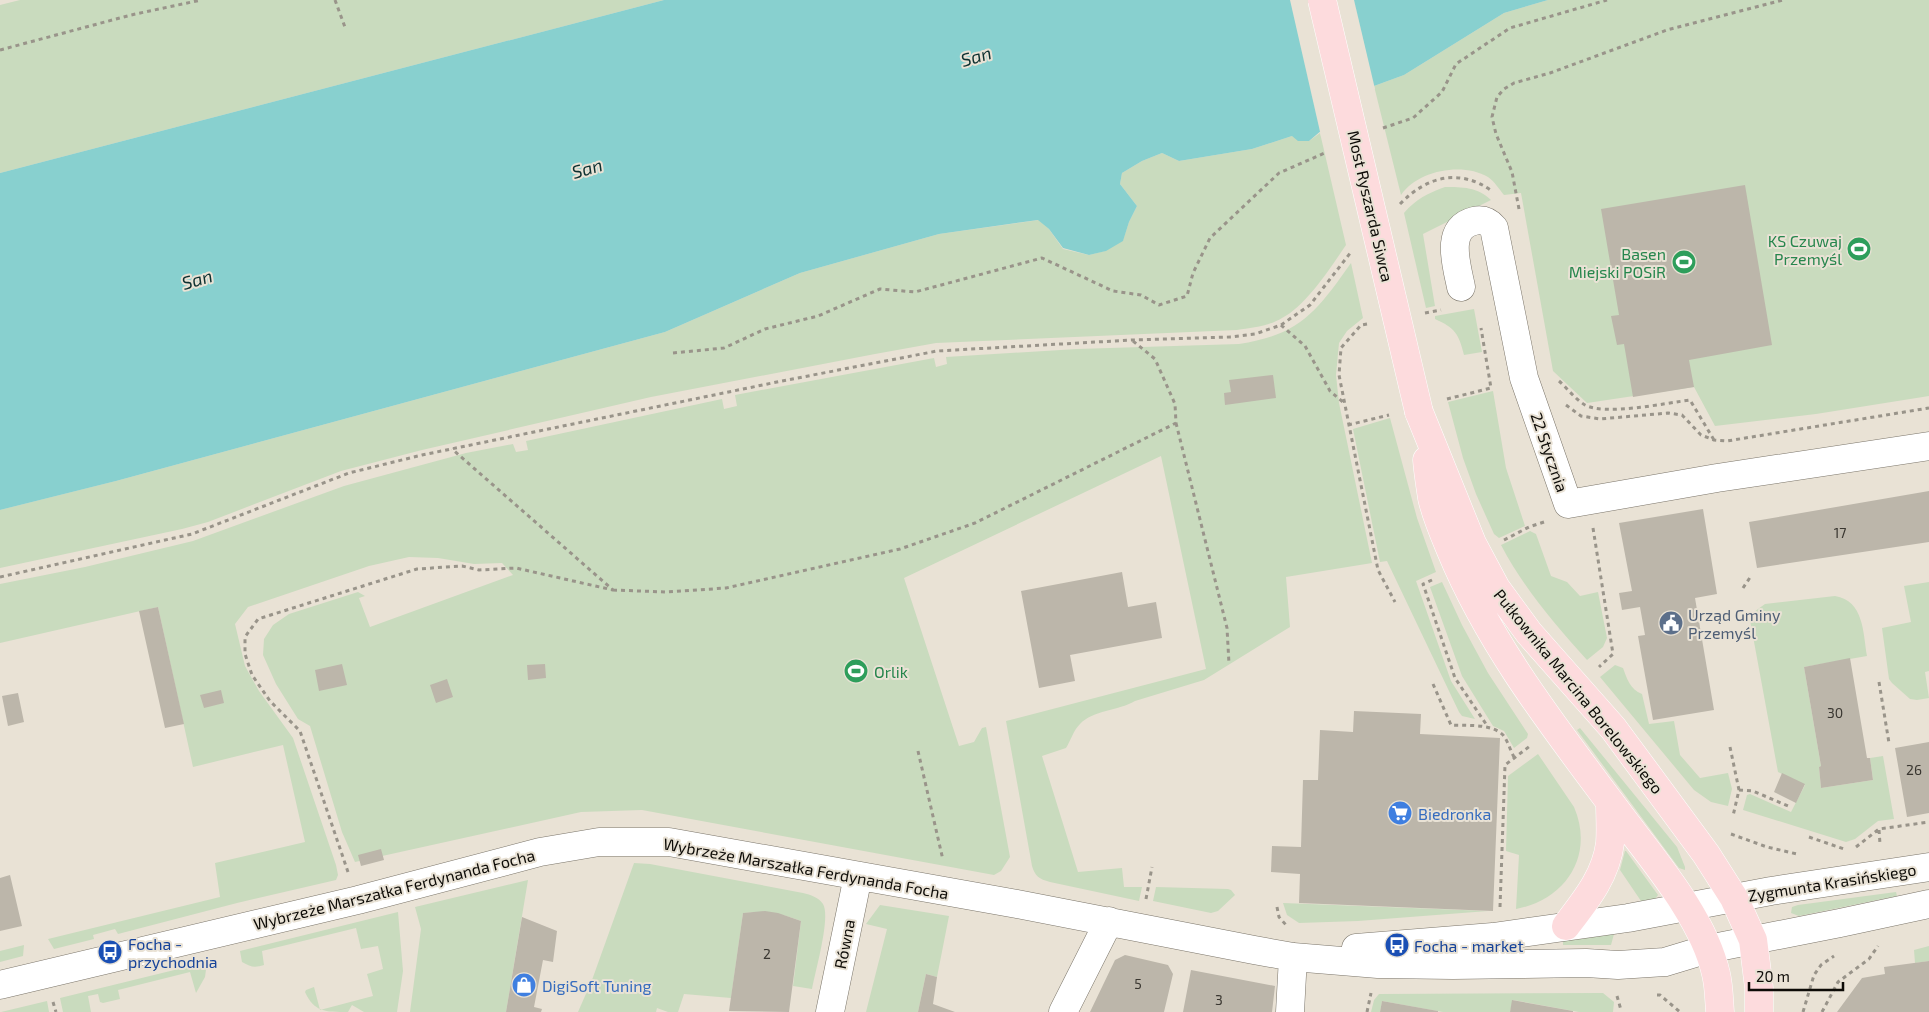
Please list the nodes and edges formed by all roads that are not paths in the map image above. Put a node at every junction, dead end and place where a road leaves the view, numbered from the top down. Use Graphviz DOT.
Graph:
graph roads {
  1 [pos="1322,0"];
  2 [pos="1455,298"];
  3 [pos="1419,409"];
  4 [pos="1929,446"];
  5 [pos="1610,803"];
  6 [pos="1929,867"];
  7 [pos="858,876"];
  8 [pos="1734,898"];
  9 [pos="1929,904"];
  10 [pos="1687,908"];
  11 [pos="1109,921"];
  12 [pos="1566,926"];
  13 [pos="1753,940"];
  14 [pos="1708,949"];
  15 [pos="1293,956"];
  16 [pos="0,985"];
  17 [pos="830,1012"];
  18 [pos="1063,1012"];
  19 [pos="1290,1012"];
  20 [pos="1720,1012"];
  21 [pos="1759,1012"];
  1 -- 3 [label="main road, Most Ryszarda Siwca, bridge"];
  2 -- 4 [label="street, 22 Stycznia"];
  3 -- 5 [label="main road, Pułkownika Marcina Borelowskiego"];
  3 -- 8 [label="main road, Pułkownika Marcina Borelowskiego"];
  5 -- 10 [label="main road, Pułkownika Marcina Borelowskiego"];
  5 -- 12 [label="main road"];
  6 -- 8 [label="street, Zygmunta Krasińskiego"];
  7 -- 11 [label="street, Wybrzeże Marszałka Ferdynanda Focha"];
  7 -- 16 [label="street, Wybrzeże Marszałka Ferdynanda Focha"];
  7 -- 17 [label="street, Równa"];
  8 -- 10 [label="street, Wybrzeże Marszałka Ferdynanda Focha"];
  8 -- 13 [label="main road, Pułkownika Marcina Borelowskiego"];
  9 -- 13 [label="street"];
  10 -- 12 [label="street, Wybrzeże Marszałka Ferdynanda Focha"];
  10 -- 14 [label="main road, Pułkownika Marcina Borelowskiego"];
  11 -- 15 [label="street, Wybrzeże Marszałka Ferdynanda Focha"];
  11 -- 18 [label="street"];
  12 -- 15 [label="street, Wybrzeże Marszałka Ferdynanda Focha"];
  13 -- 14 [label="street, Wybrzeże Marszałka Ferdynanda Focha"];
  13 -- 21 [label="main road, Pułkownika Marcina Borelowskiego"];
  14 -- 15 [label="street, Wybrzeże Marszałka Ferdynanda Focha"];
  14 -- 20 [label="main road, Pułkownika Marcina Borelowskiego"];
  15 -- 19 [label="street"];
}
